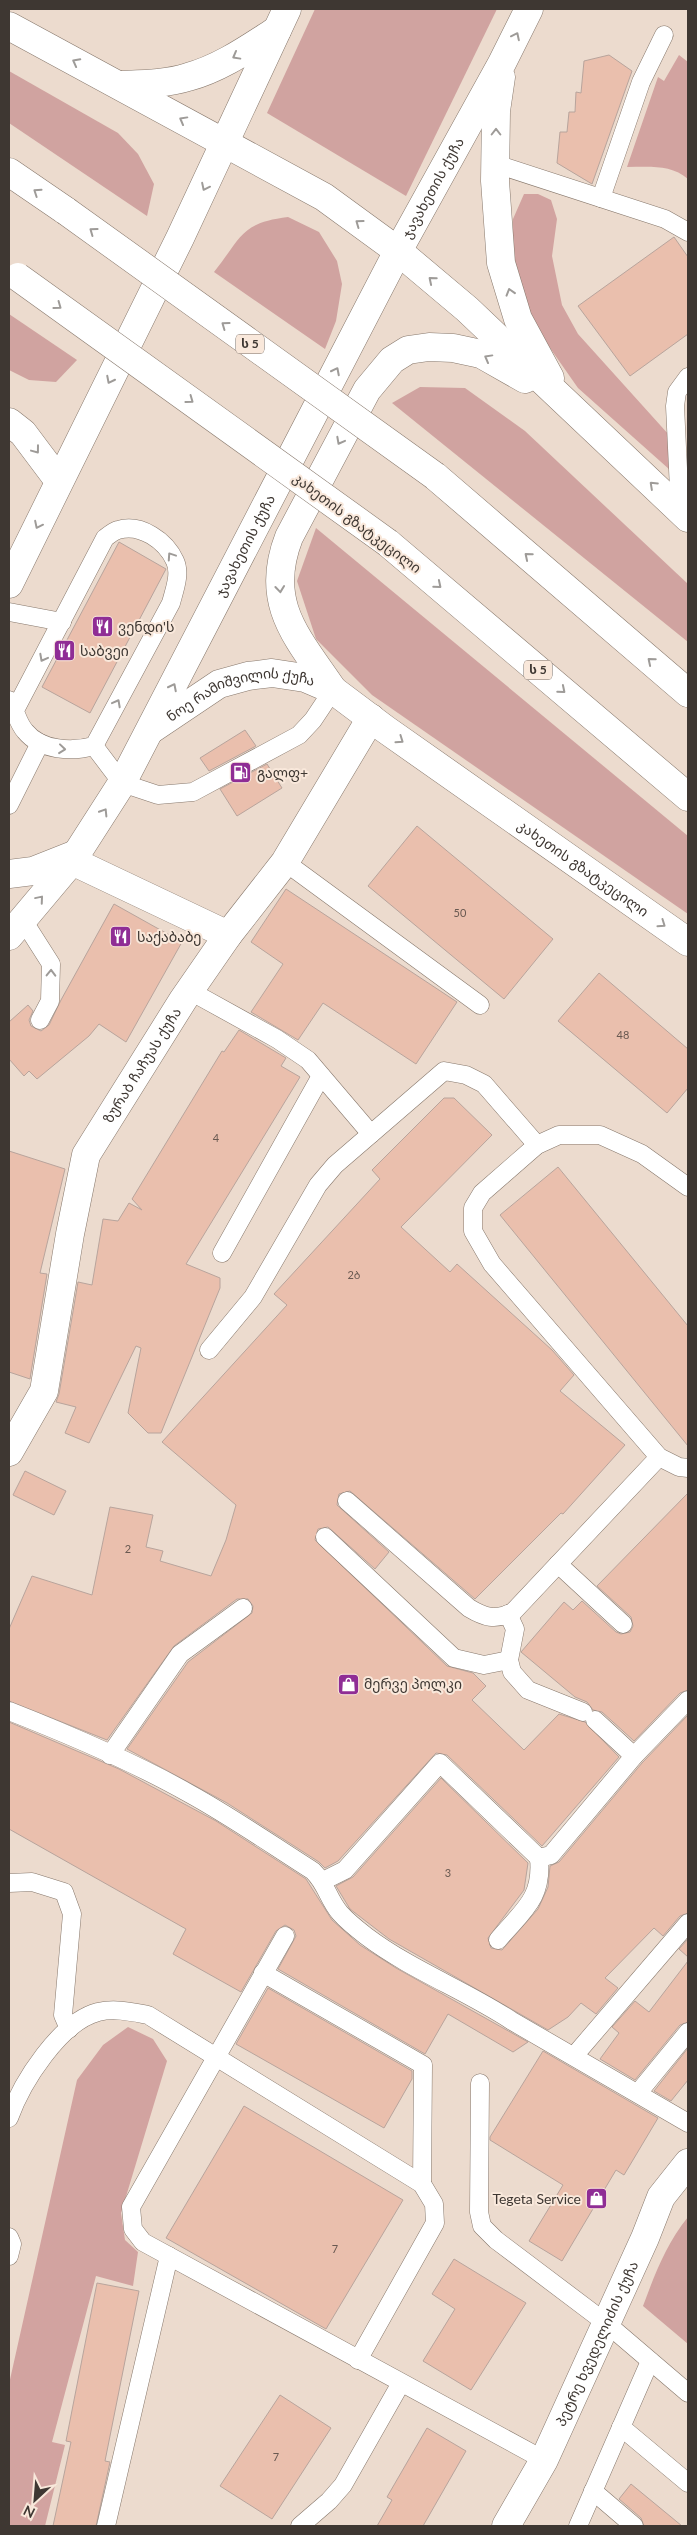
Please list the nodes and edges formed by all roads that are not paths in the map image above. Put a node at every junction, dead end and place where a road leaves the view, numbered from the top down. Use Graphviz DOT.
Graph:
graph roads {
  1 [pos="529,9"];
  2 [pos="282,19"];
  3 [pos="9,26"];
  4 [pos="664,35"];
  5 [pos="502,63"];
  6 [pos="119,85"];
  7 [pos="226,143"];
  8 [pos="496,164"];
  9 [pos="9,172"];
  10 [pos="601,198"];
  11 [pos="688,232"];
  12 [pos="398,251"];
  13 [pos="13,274"];
  14 [pos="688,377"];
  15 [pos="561,399"];
  16 [pos="9,422"];
  17 [pos="59,481"];
  18 [pos="684,514"];
  19 [pos="9,584"];
  20 [pos="9,612"];
  21 [pos="62,622"];
  22 [pos="333,690"];
  23 [pos="688,693"];
  24 [pos="12,705"];
  25 [pos="371,718"];
  26 [pos="151,730"];
  27 [pos="40,743"];
  28 [pos="94,746"];
  29 [pos="122,783"];
  30 [pos="688,797"];
  31 [pos="9,805"];
  32 [pos="75,857"];
  33 [pos="285,862"];
  34 [pos="9,874"];
  35 [pos="16,928"];
  36 [pos="228,935"];
  37 [pos="688,942"];
  38 [pos="190,991"];
  39 [pos="480,1005"];
  40 [pos="40,1020"];
  41 [pos="321,1076"];
  42 [pos="371,1134"];
  43 [pos="537,1144"];
  44 [pos="688,1187"];
  45 [pos="222,1253"];
  46 [pos="209,1350"];
  47 [pos="9,1452"];
  48 [pos="659,1457"];
  49 [pos="688,1468"];
  50 [pos="346,1501"];
  51 [pos="325,1537"];
  52 [pos="558,1564"];
  53 [pos="243,1608"];
  54 [pos="508,1614"];
  55 [pos="623,1624"];
  56 [pos="509,1660"];
  57 [pos="688,1700"];
  58 [pos="9,1711"];
  59 [pos="110,1755"];
  60 [pos="634,1756"];
  61 [pos="539,1858"];
  62 [pos="324,1881"];
  63 [pos="9,1883"];
  64 [pos="688,1924"];
  65 [pos="284,1936"];
  66 [pos="498,1940"];
  67 [pos="263,1973"];
  68 [pos="69,2029"];
  69 [pos="688,2032"];
  70 [pos="574,2056"];
  71 [pos="216,2057"];
  72 [pos="480,2083"];
  73 [pos="638,2093"];
  74 [pos="9,2118"];
  75 [pos="688,2123"];
  76 [pos="688,2163"];
  77 [pos="422,2184"];
  78 [pos="9,2237"];
  79 [pos="9,2256"];
  80 [pos="169,2256"];
  81 [pos="606,2323"];
  82 [pos="358,2360"];
  83 [pos="650,2361"];
  84 [pos="401,2383"];
  85 [pos="688,2393"];
  86 [pos="621,2427"];
  87 [pos="544,2460"];
  88 [pos="688,2483"];
  89 [pos="593,2491"];
  90 [pos="106,2526"];
  91 [pos="300,2526"];
  92 [pos="506,2526"];
  93 [pos="578,2526"];
  94 [pos="634,2526"];
  5 -- 1 [label="main road, ჯავახეთის ქუჩა, one-way"];
  2 -- 6 [label="main road, one-way"];
  2 -- 7 [label="main road"];
  6 -- 3 [label="main road, one-way"];
  4 -- 10 [label="lane"];
  8 -- 5 [label="main road, one-way"];
  5 -- 12 [label="main road, ჯავახეთის ქუჩა"];
  7 -- 6 [label="main road, one-way"];
  12 -- 7 [label="main road, one-way"];
  7 -- 17 [label="main road, one-way"];
  8 -- 10 [label="lane"];
  15 -- 8 [label="main road, one-way"];
  23 -- 9 [label="main road, ს 5, one-way, bridge"];
  10 -- 11 [label="lane"];
  15 -- 12 [label="main road, one-way"];
  26 -- 12 [label="main road, ჯავახეთის ქუჩა, one-way"];
  13 -- 30 [label="main road, კახეთის გზატკეცილი / ს 5, one-way, bridge"];
  14 -- 18 [label="lane"];
  18 -- 15 [label="main road, one-way"];
  15 -- 22 [label="main road, one-way"];
  16 -- 17 [label="main road, one-way"];
  17 -- 19 [label="main road, one-way"];
  20 -- 21 [label="lane"];
  21 -- 24 [label="lane, one-way"];
  28 -- 21 [label="lane, one-way"];
  22 -- 25 [label="main road, კახეთის გზატკეცილი"];
  22 -- 26 [label="main road, ნოე რამიშვილის ქუჩა"];
  22 -- 29 [label="lane"];
  24 -- 27 [label="lane"];
  25 -- 33 [label="main road, ზურაბ ჩაჩუას ქუჩა"];
  25 -- 37 [label="main road, კახეთის გზატკეცილი, one-way"];
  26 -- 29 [label="main road, ჯავახეთის ქუჩა"];
  27 -- 28 [label="lane, one-way"];
  27 -- 31 [label="lane"];
  28 -- 29 [label="lane"];
  32 -- 29 [label="main road, ჯავახეთის ქუჩა, one-way"];
  32 -- 34 [label="main road"];
  35 -- 32 [label="main road, ჯავახეთის ქუჩა, one-way"];
  32 -- 36 [label="main road"];
  33 -- 36 [label="main road, ზურაბ ჩაჩუას ქუჩა"];
  33 -- 39 [label="lane"];
  40 -- 35 [label="lane, one-way"];
  36 -- 38 [label="main road, ზურაბ ჩაჩუას ქუჩა"];
  38 -- 41 [label="lane"];
  38 -- 47 [label="main road, ზურაბ ჩაჩუას ქუჩა"];
  41 -- 42 [label="lane"];
  41 -- 45 [label="lane"];
  42 -- 43 [label="lane"];
  42 -- 46 [label="lane"];
  43 -- 44 [label="lane"];
  43 -- 48 [label="lane"];
  48 -- 49 [label="lane"];
  48 -- 52 [label="lane"];
  50 -- 54 [label="lane"];
  51 -- 56 [label="lane"];
  52 -- 54 [label="lane"];
  52 -- 55 [label="lane"];
  53 -- 59 [label="lane"];
  54 -- 56 [label="lane"];
  56 -- 60 [label="lane"];
  57 -- 60 [label="lane"];
  58 -- 59 [label="lane"];
  59 -- 62 [label="lane"];
  60 -- 61 [label="lane"];
  61 -- 62 [label="lane"];
  61 -- 66 [label="lane"];
  62 -- 70 [label="lane"];
  63 -- 68 [label="lane"];
  64 -- 70 [label="lane"];
  65 -- 67 [label="lane"];
  67 -- 71 [label="lane"];
  67 -- 77 [label="lane"];
  68 -- 71 [label="lane"];
  68 -- 74 [label="lane"];
  69 -- 73 [label="lane"];
  70 -- 73 [label="lane"];
  71 -- 77 [label="lane"];
  71 -- 80 [label="lane"];
  72 -- 81 [label="lane"];
  73 -- 75 [label="lane"];
  76 -- 81 [label="main road, პეტრე ხვედელიძის ქუჩა"];
  77 -- 82 [label="lane"];
  78 -- 79 [label="lane"];
  80 -- 82 [label="lane"];
  80 -- 90 [label="lane"];
  81 -- 83 [label="lane"];
  81 -- 87 [label="main road, პეტრე ხვედელიძის ქუჩა"];
  82 -- 84 [label="lane"];
  83 -- 85 [label="lane"];
  83 -- 86 [label="lane"];
  84 -- 87 [label="lane"];
  84 -- 91 [label="lane"];
  86 -- 88 [label="lane"];
  86 -- 89 [label="lane"];
  87 -- 92 [label="main road, პეტრე ხვედელიძის ქუჩა"];
  89 -- 93 [label="lane"];
  89 -- 94 [label="lane"];
}
